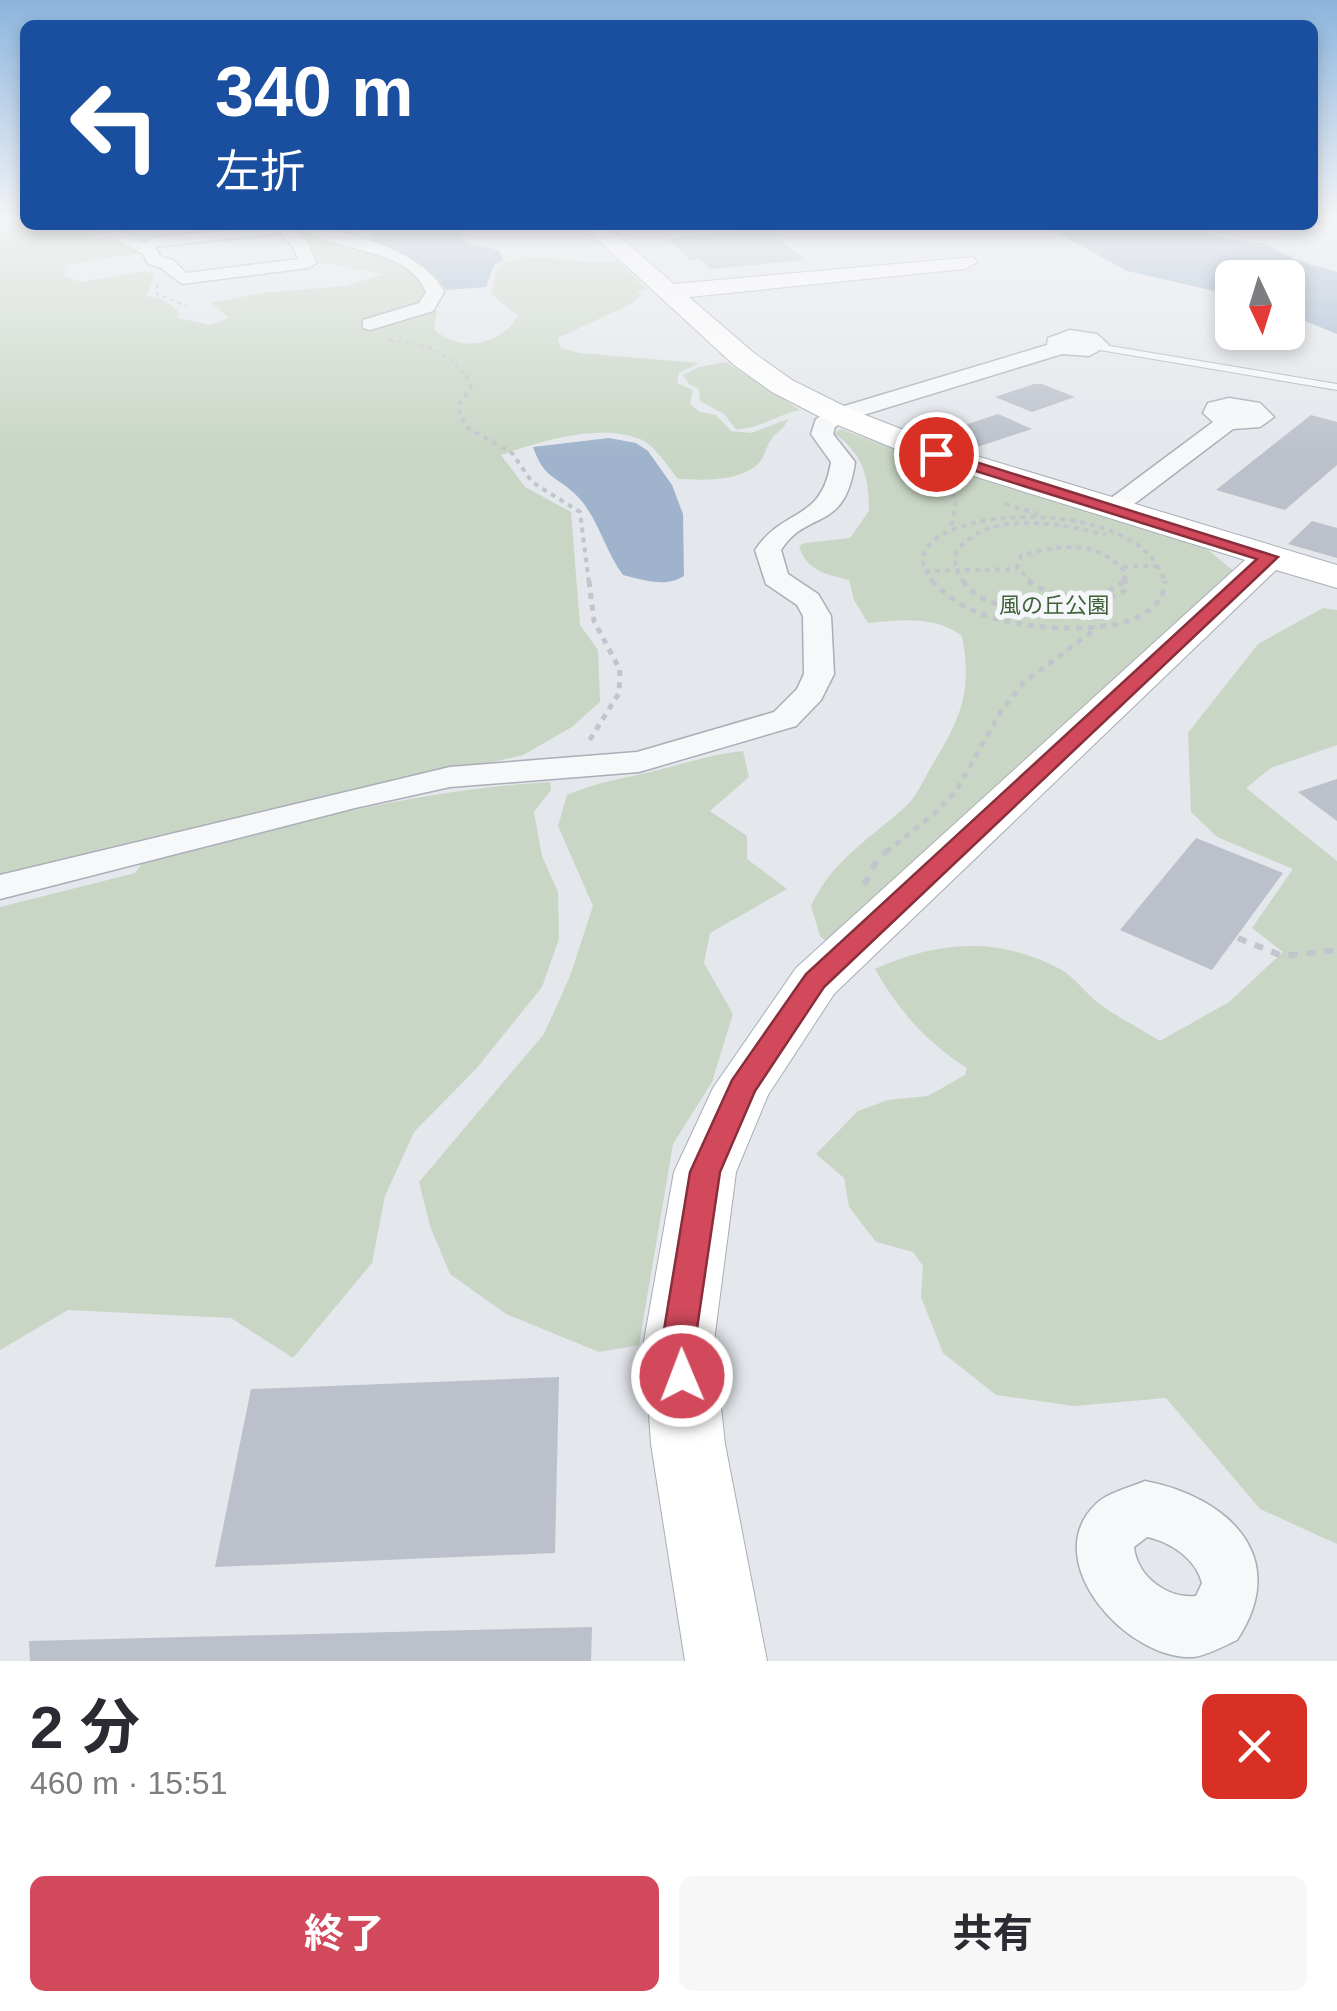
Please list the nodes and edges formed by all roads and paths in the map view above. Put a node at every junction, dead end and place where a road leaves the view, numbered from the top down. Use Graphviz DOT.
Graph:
graph roads {
  1 [pos="434,297"];
  2 [pos="673,297"];
  3 [pos="370,324"];
  4 [pos="1098,347"];
  5 [pos="1337,387"];
  6 [pos="839,415"];
  7 [pos="1229,421"];
  8 [pos="947,480"];
  9 [pos="1112,510"];
  10 [pos="951,528"];
  11 [pos="1138,546"];
  12 [pos="1269,557"];
  13 [pos="1160,566"];
  14 [pos="1123,567"];
  15 [pos="1018,569"];
  16 [pos="956,571"];
  17 [pos="925,572"];
  18 [pos="1337,577"];
  19 [pos="1126,578"];
  20 [pos="1099,626"];
  21 [pos="578,766"];
  22 [pos="0,887"];
  23 [pos="869,899"];
  24 [pos="1239,939"];
  25 [pos="1337,950"];
  26 [pos="726,1661"];
  1 -- 3 [label="street"];
  2 -- 6 [label="street"];
  3 -- 21 [label="path"];
  4 -- 5 [label="lane"];
  4 -- 6 [label="street"];
  6 -- 9 [label="street"];
  6 -- 21 [label="street"];
  7 -- 9 [label="street"];
  8 -- 10 [label="path"];
  9 -- 12 [label="street"];
  10 -- 11 [label="path"];
  10 -- 17 [label="path"];
  11 -- 13 [label="path"];
  11 -- 16 [label="path"];
  12 -- 18 [label="street"];
  12 -- 26 [label="street"];
  13 -- 14 [label="path"];
  13 -- 20 [label="path"];
  14 -- 15 [label="path"];
  14 -- 19 [label="path"];
  15 -- 16 [label="path"];
  15 -- 19 [label="path"];
  16 -- 17 [label="path"];
  16 -- 19 [label="path"];
  17 -- 20 [label="path"];
  20 -- 23 [label="path"];
  21 -- 22 [label="street"];
  24 -- 25 [label="path"];
}
